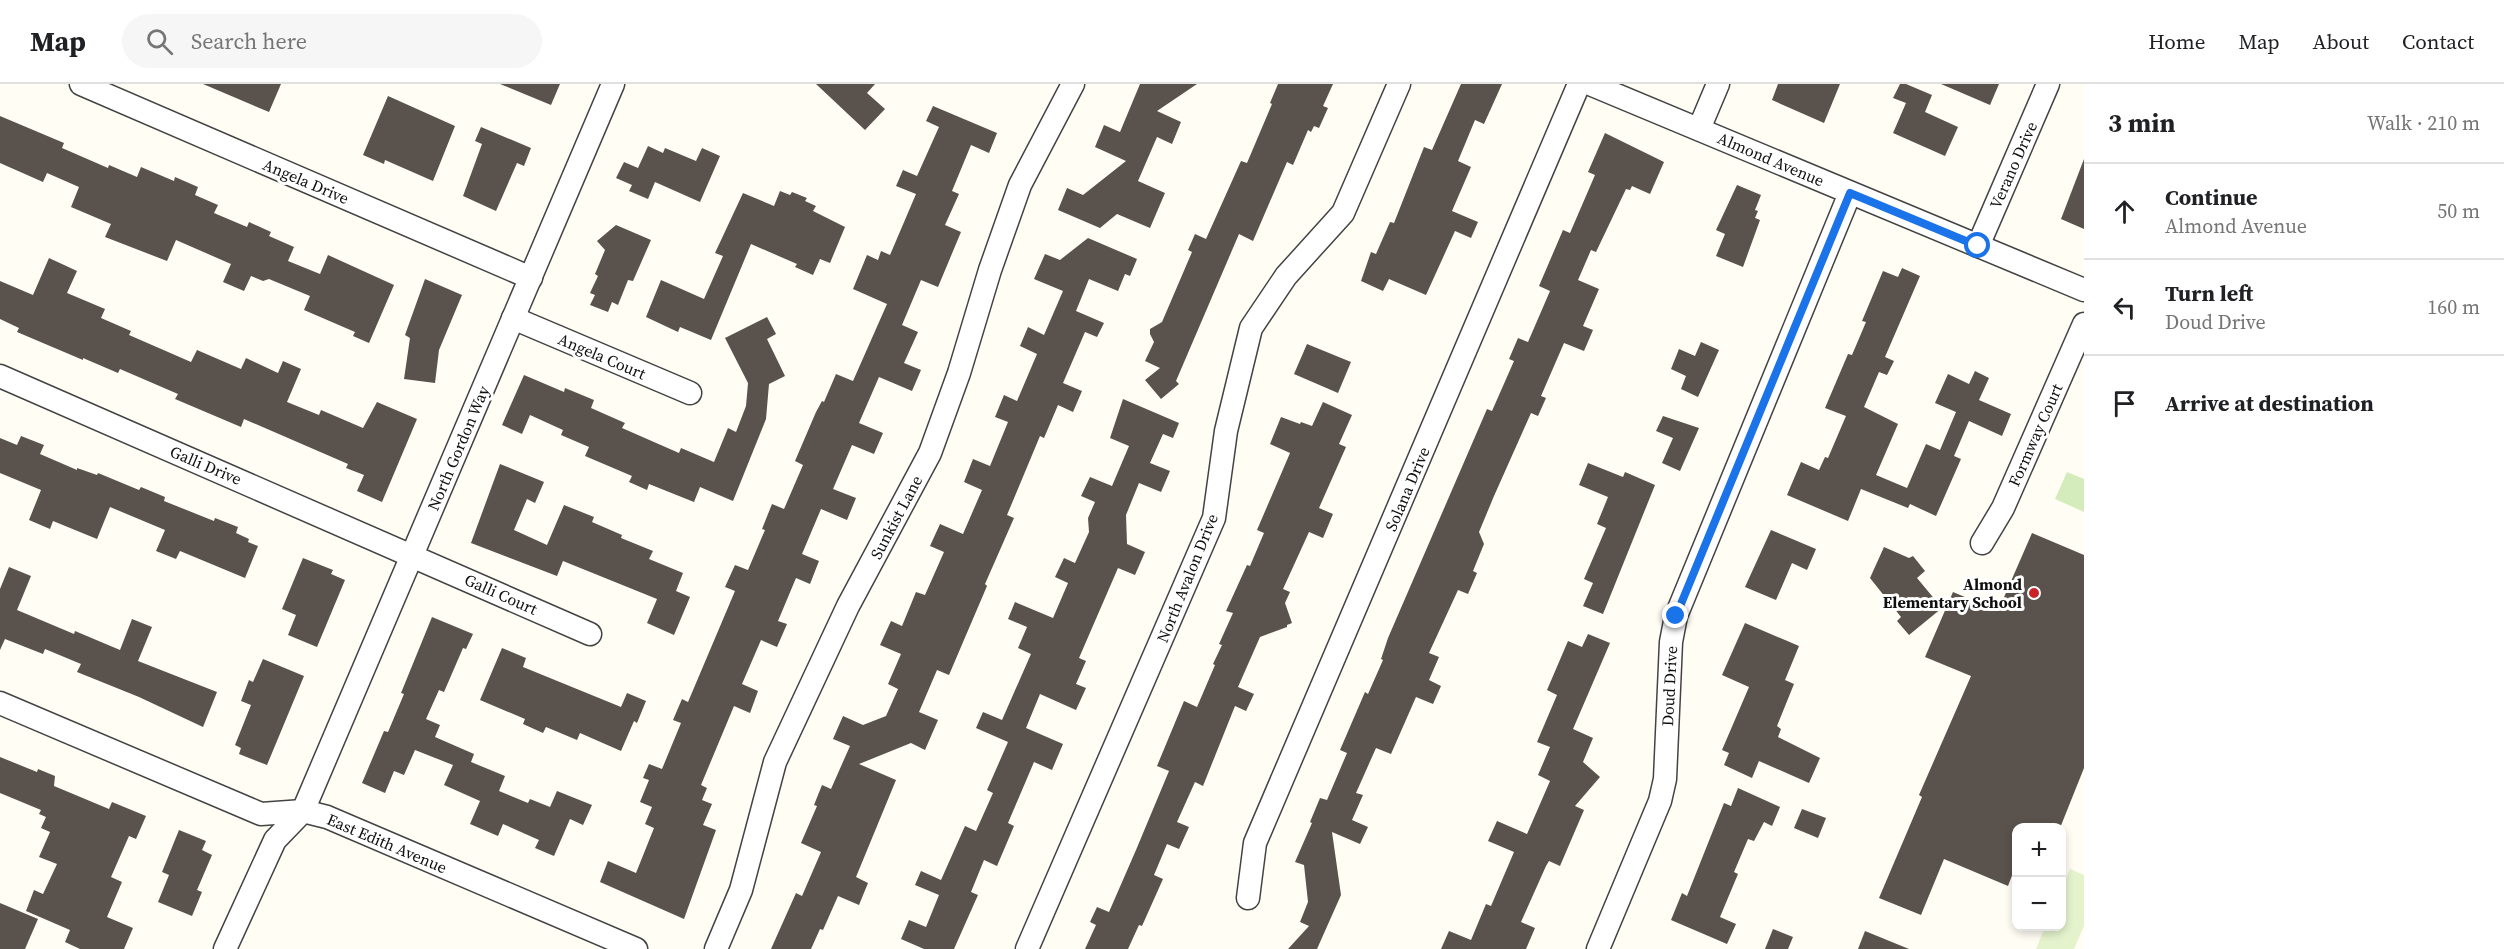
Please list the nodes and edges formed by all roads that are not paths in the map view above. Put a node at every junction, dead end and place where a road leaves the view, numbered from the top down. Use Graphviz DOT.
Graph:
graph roads {
  1 [pos="81,84"];
  2 [pos="613,84"];
  3 [pos="1072,84"];
  4 [pos="1399,84"];
  5 [pos="1580,84"];
  6 [pos="1590,84"];
  7 [pos="1718,84"];
  8 [pos="2048,84"];
  9 [pos="1700,129"];
  10 [pos="1850,193"];
  11 [pos="1978,246"];
  12 [pos="531,278"];
  13 [pos="2084,290"];
  14 [pos="513,318"];
  15 [pos="2084,324"];
  16 [pos="0,376"];
  17 [pos="690,393"];
  18 [pos="1982,543"];
  19 [pos="413,555"];
  20 [pos="590,634"];
  21 [pos="0,703"];
  22 [pos="303,811"];
  23 [pos="1248,898"];
  24 [pos="634,948"];
  25 [pos="225,949"];
  26 [pos="716,949"];
  27 [pos="1027,949"];
  28 [pos="1598,949"];
  1 -- 12 [label="street, Angela Drive"];
  2 -- 12 [label="street, North Gordon Way"];
  3 -- 26 [label="street, Sunkist Lane"];
  4 -- 27 [label="street, North Avalon Drive"];
  5 -- 23 [label="street, Solana Drive"];
  6 -- 9 [label="street, Almond Avenue"];
  7 -- 9 [label="street"];
  8 -- 11 [label="street, Verano Drive"];
  9 -- 10 [label="street, Almond Avenue"];
  10 -- 11 [label="street, Almond Avenue"];
  10 -- 28 [label="street, Doud Drive"];
  11 -- 13 [label="street, Almond Avenue"];
  12 -- 14 [label="street, North Gordon Way"];
  14 -- 17 [label="street, Angela Court"];
  14 -- 19 [label="street, North Gordon Way"];
  15 -- 18 [label="street, Formway Court"];
  16 -- 19 [label="street, Galli Drive"];
  19 -- 20 [label="street, Galli Court"];
  19 -- 22 [label="street, North Gordon Way"];
  21 -- 22 [label="street, East Edith Avenue"];
  22 -- 24 [label="street, East Edith Avenue"];
  22 -- 25 [label="street"];
}
